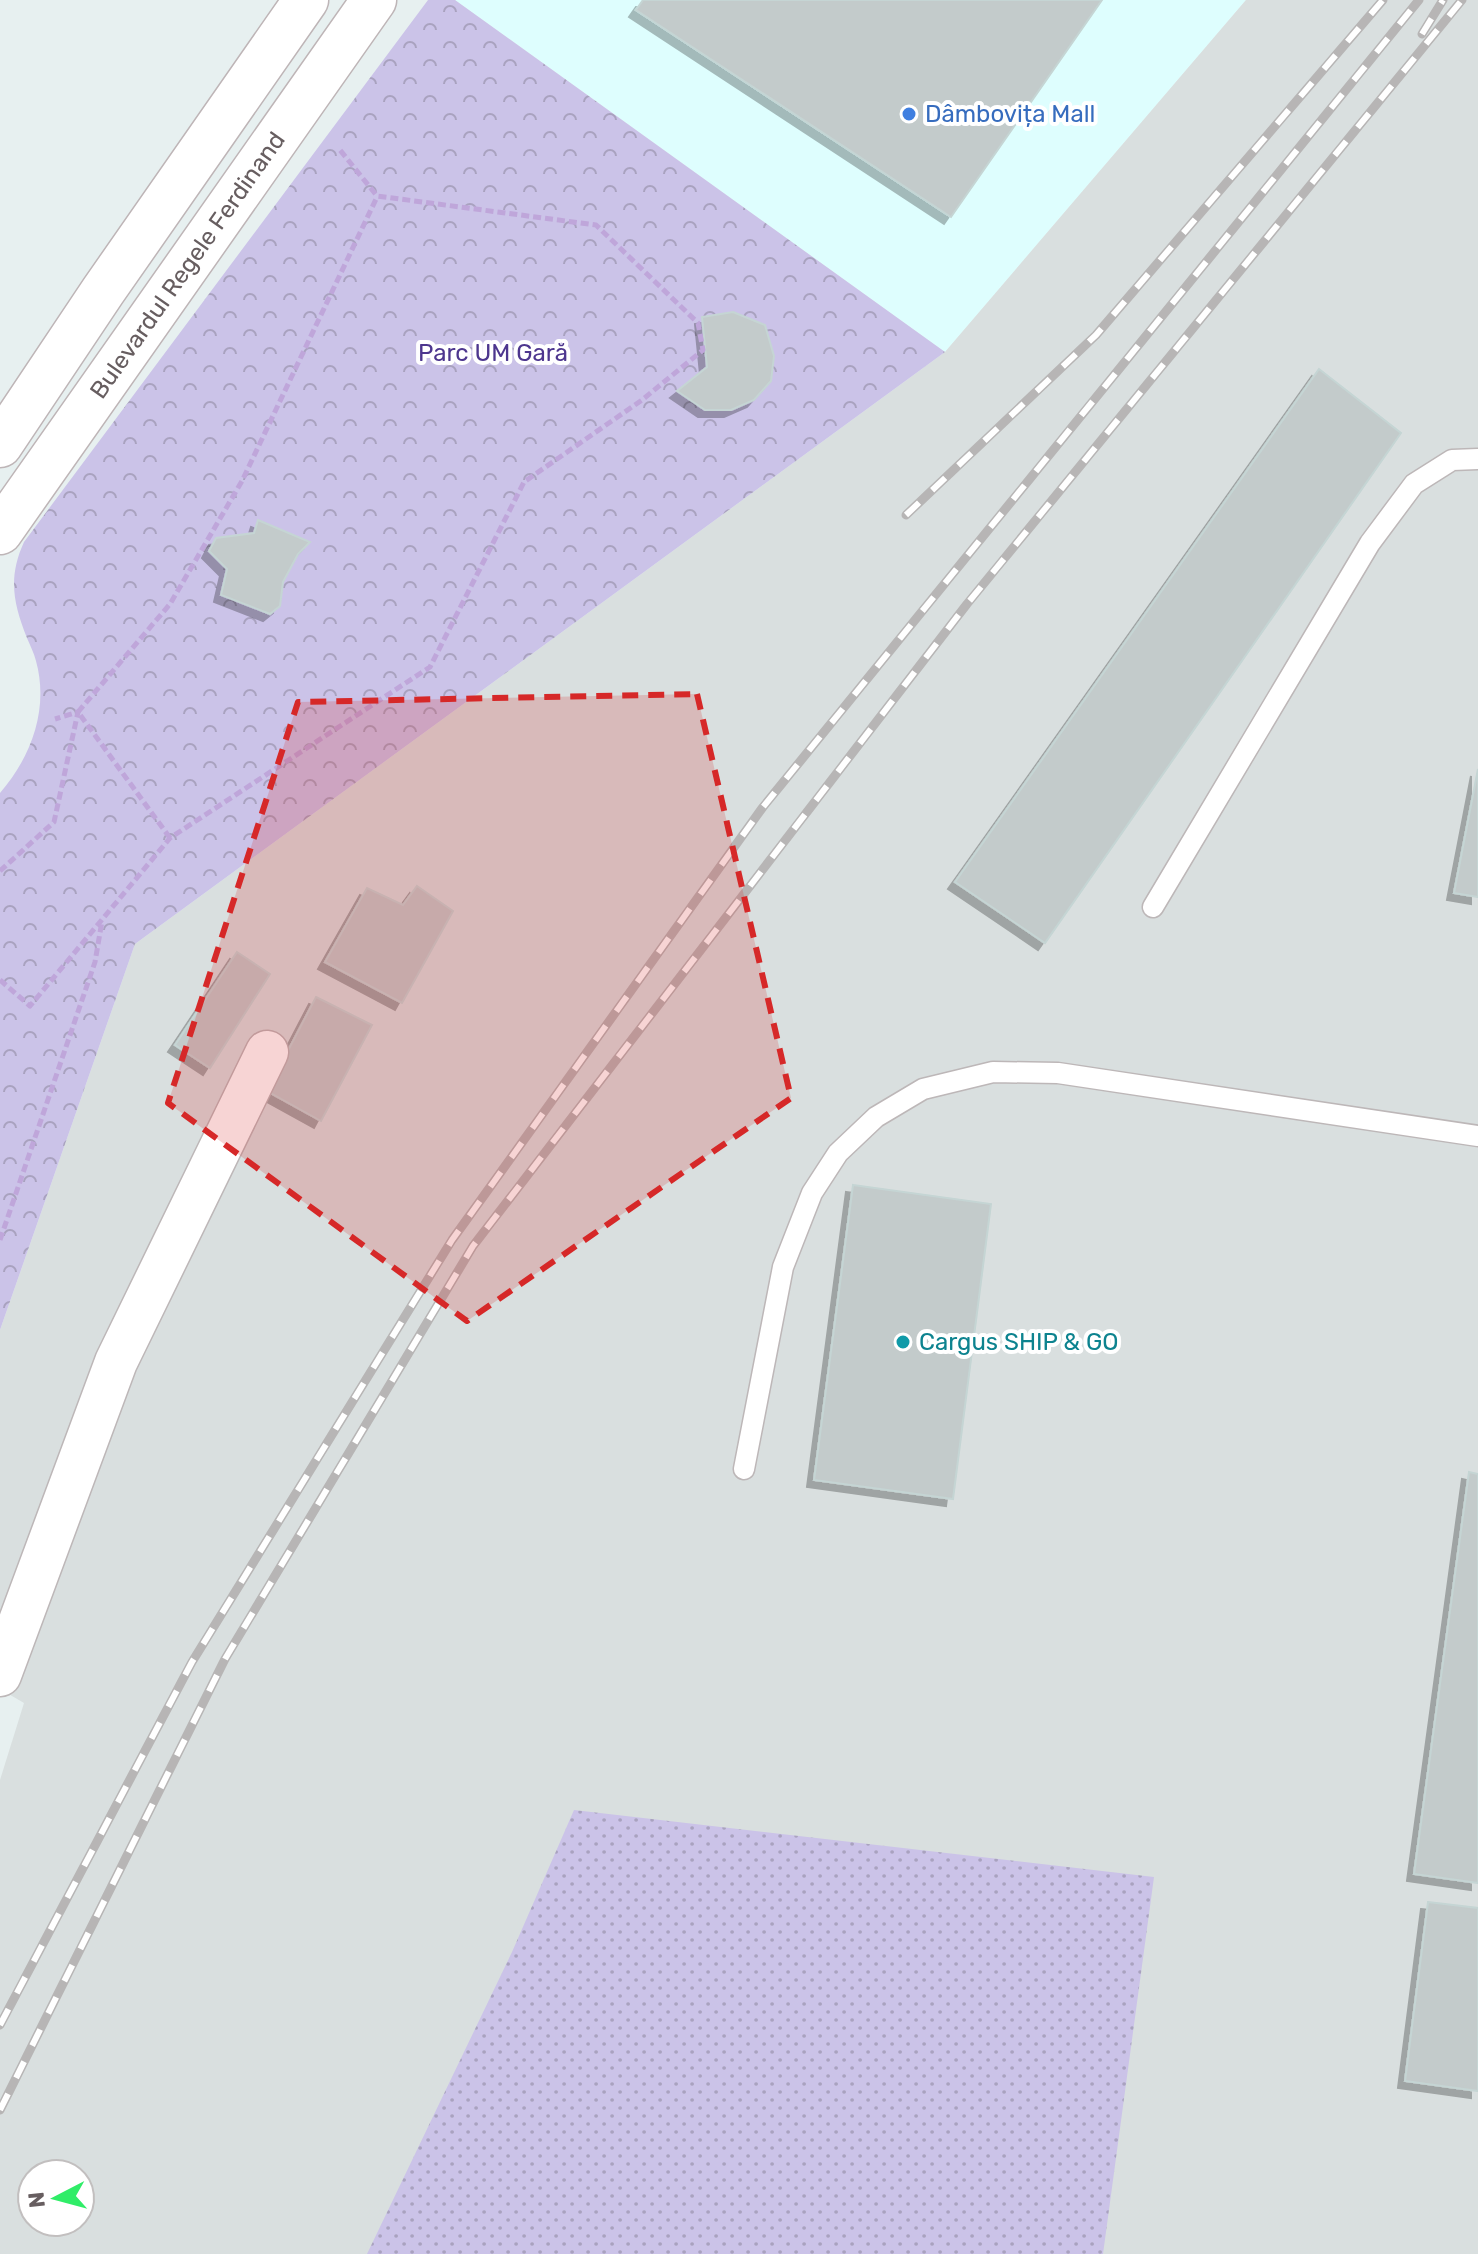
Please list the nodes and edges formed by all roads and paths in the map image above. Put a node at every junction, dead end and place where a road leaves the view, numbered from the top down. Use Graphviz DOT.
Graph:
graph roads {
  1 [pos="306,0"];
  2 [pos="374,0"];
  3 [pos="340,150"];
  4 [pos="377,196"];
  5 [pos="0,445"];
  6 [pos="1478,459"];
  7 [pos="0,532"];
  8 [pos="78,712"];
  9 [pos="55,719"];
  10 [pos="170,838"];
  11 [pos="0,871"];
  12 [pos="1153,907"];
  13 [pos="102,920"];
  14 [pos="0,980"];
  15 [pos="267,1052"];
  16 [pos="1478,1136"];
  17 [pos="0,1240"];
  18 [pos="744,1469"];
  19 [pos="0,1675"];
  1 -- 5 [label="main road"];
  2 -- 7 [label="main road, Bulevardul Regele Ferdinand"];
  3 -- 4 [label="path"];
  4 -- 8 [label="path"];
  4 -- 10 [label="path"];
  6 -- 12 [label="lane"];
  8 -- 9 [label="path"];
  8 -- 10 [label="path"];
  8 -- 11 [label="path"];
  10 -- 13 [label="path"];
  13 -- 14 [label="path"];
  13 -- 17 [label="path"];
  15 -- 19 [label="street"];
  16 -- 18 [label="lane"];
}
